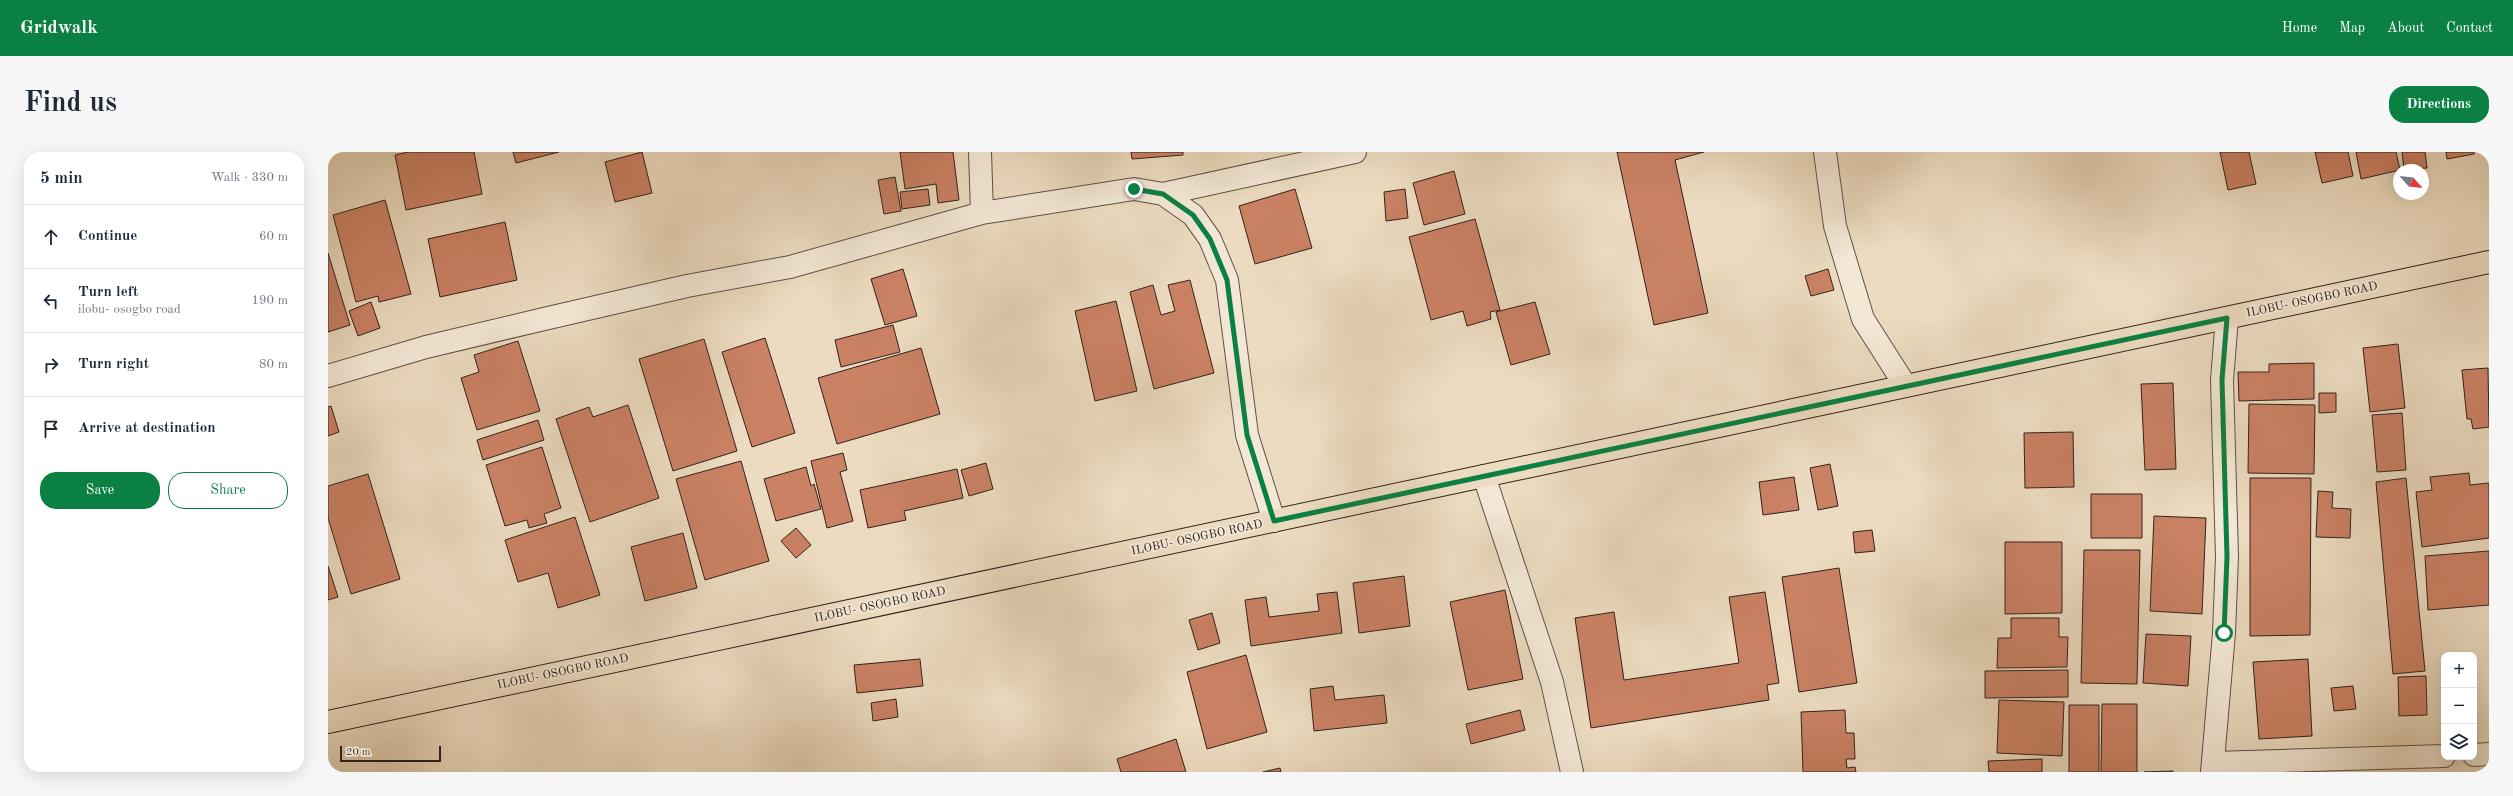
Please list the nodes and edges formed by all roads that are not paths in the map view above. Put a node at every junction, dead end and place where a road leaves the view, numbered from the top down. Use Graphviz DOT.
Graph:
graph roads {
  1 [pos="980,152"];
  2 [pos="1355,152"];
  3 [pos="1825,152"];
  4 [pos="1163,194"];
  5 [pos="982,213"];
  6 [pos="2489,262"];
  7 [pos="2227,318"];
  8 [pos="328,376"];
  9 [pos="1904,385"];
  10 [pos="1484,476"];
  11 [pos="1274,521"];
  12 [pos="328,722"];
  13 [pos="2489,754"];
  14 [pos="2477,755"];
  15 [pos="2441,756"];
  16 [pos="2213,767"];
  17 [pos="1572,772"];
  1 -- 5 [label="street"];
  2 -- 4 [label="street"];
  3 -- 9 [label="street"];
  4 -- 5 [label="street"];
  4 -- 11 [label="street"];
  5 -- 8 [label="street"];
  6 -- 7 [label="main road, ILOBU- OSOGBO ROAD"];
  7 -- 9 [label="main road, ILOBU- OSOGBO ROAD"];
  7 -- 16 [label="street"];
  9 -- 10 [label="main road, ILOBU- OSOGBO ROAD"];
  10 -- 11 [label="main road, ILOBU- OSOGBO ROAD"];
  10 -- 17 [label="street"];
  11 -- 12 [label="main road, ILOBU- OSOGBO ROAD"];
  13 -- 14 [label="street"];
  15 -- 16 [label="street"];
}
